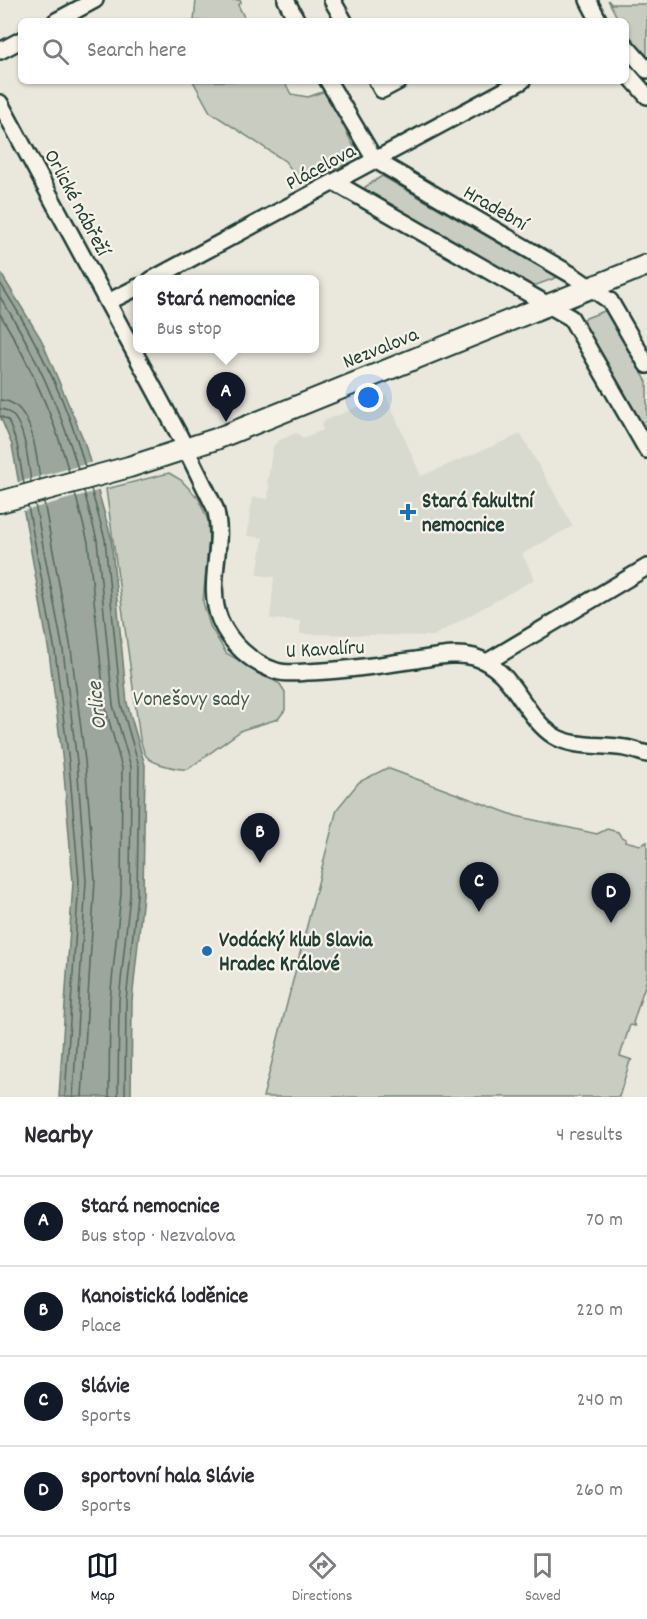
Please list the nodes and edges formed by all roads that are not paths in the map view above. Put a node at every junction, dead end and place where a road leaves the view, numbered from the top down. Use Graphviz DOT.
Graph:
graph roads {
  1 [pos="95,0"];
  2 [pos="286,0"];
  3 [pos="332,0"];
  4 [pos="588,0"];
  5 [pos="62,18"];
  6 [pos="295,18"];
  7 [pos="342,18"];
  8 [pos="597,18"];
  9 [pos="18,42"];
  10 [pos="629,49"];
  11 [pos="0,51"];
  12 [pos="647,70"];
  13 [pos="629,75"];
  14 [pos="330,84"];
  15 [pos="379,84"];
  16 [pos="393,84"];
  17 [pos="510,84"];
  18 [pos="647,96"];
  19 [pos="0,103"];
  20 [pos="375,160"];
  21 [pos="334,182"];
  22 [pos="647,265"];
  23 [pos="159,275"];
  24 [pos="590,287"];
  25 [pos="133,290"];
  26 [pos="108,302"];
  27 [pos="547,304"];
  28 [pos="133,349"];
  29 [pos="135,353"];
  30 [pos="647,365"];
  31 [pos="186,450"];
  32 [pos="647,450"];
  33 [pos="0,502"];
  34 [pos="647,567"];
  35 [pos="487,662"];
  36 [pos="647,754"];
  1 -- 5 [label="street"];
  2 -- 6 [label="street"];
  3 -- 7 [label="street"];
  4 -- 8 [label="street"];
  9 -- 11 [label="street"];
  10 -- 12 [label="street"];
  13 -- 18 [label="street"];
  14 -- 20 [label="street, Hradební"];
  15 -- 16 [label="street"];
  17 -- 20 [label="street, Plácelova"];
  19 -- 26 [label="street, Orlické nábřeží"];
  20 -- 21 [label="street, Plácelova"];
  20 -- 24 [label="street, Hradební"];
  21 -- 23 [label="street, Plácelova"];
  21 -- 27 [label="street"];
  22 -- 24 [label="street, Nezvalova"];
  24 -- 27 [label="street, Nezvalova"];
  24 -- 30 [label="street, Hradební"];
  25 -- 26 [label="street"];
  26 -- 28 [label="street, Orlické nábřeží"];
  27 -- 31 [label="street, Nezvalova"];
  27 -- 32 [label="street"];
  29 -- 31 [label="street, Orlické nábřeží"];
  31 -- 33 [label="street, Nezvalova"];
  31 -- 35 [label="street, U Kavalíru"];
  34 -- 35 [label="street"];
  35 -- 36 [label="street, U Kavalíru"];
}
